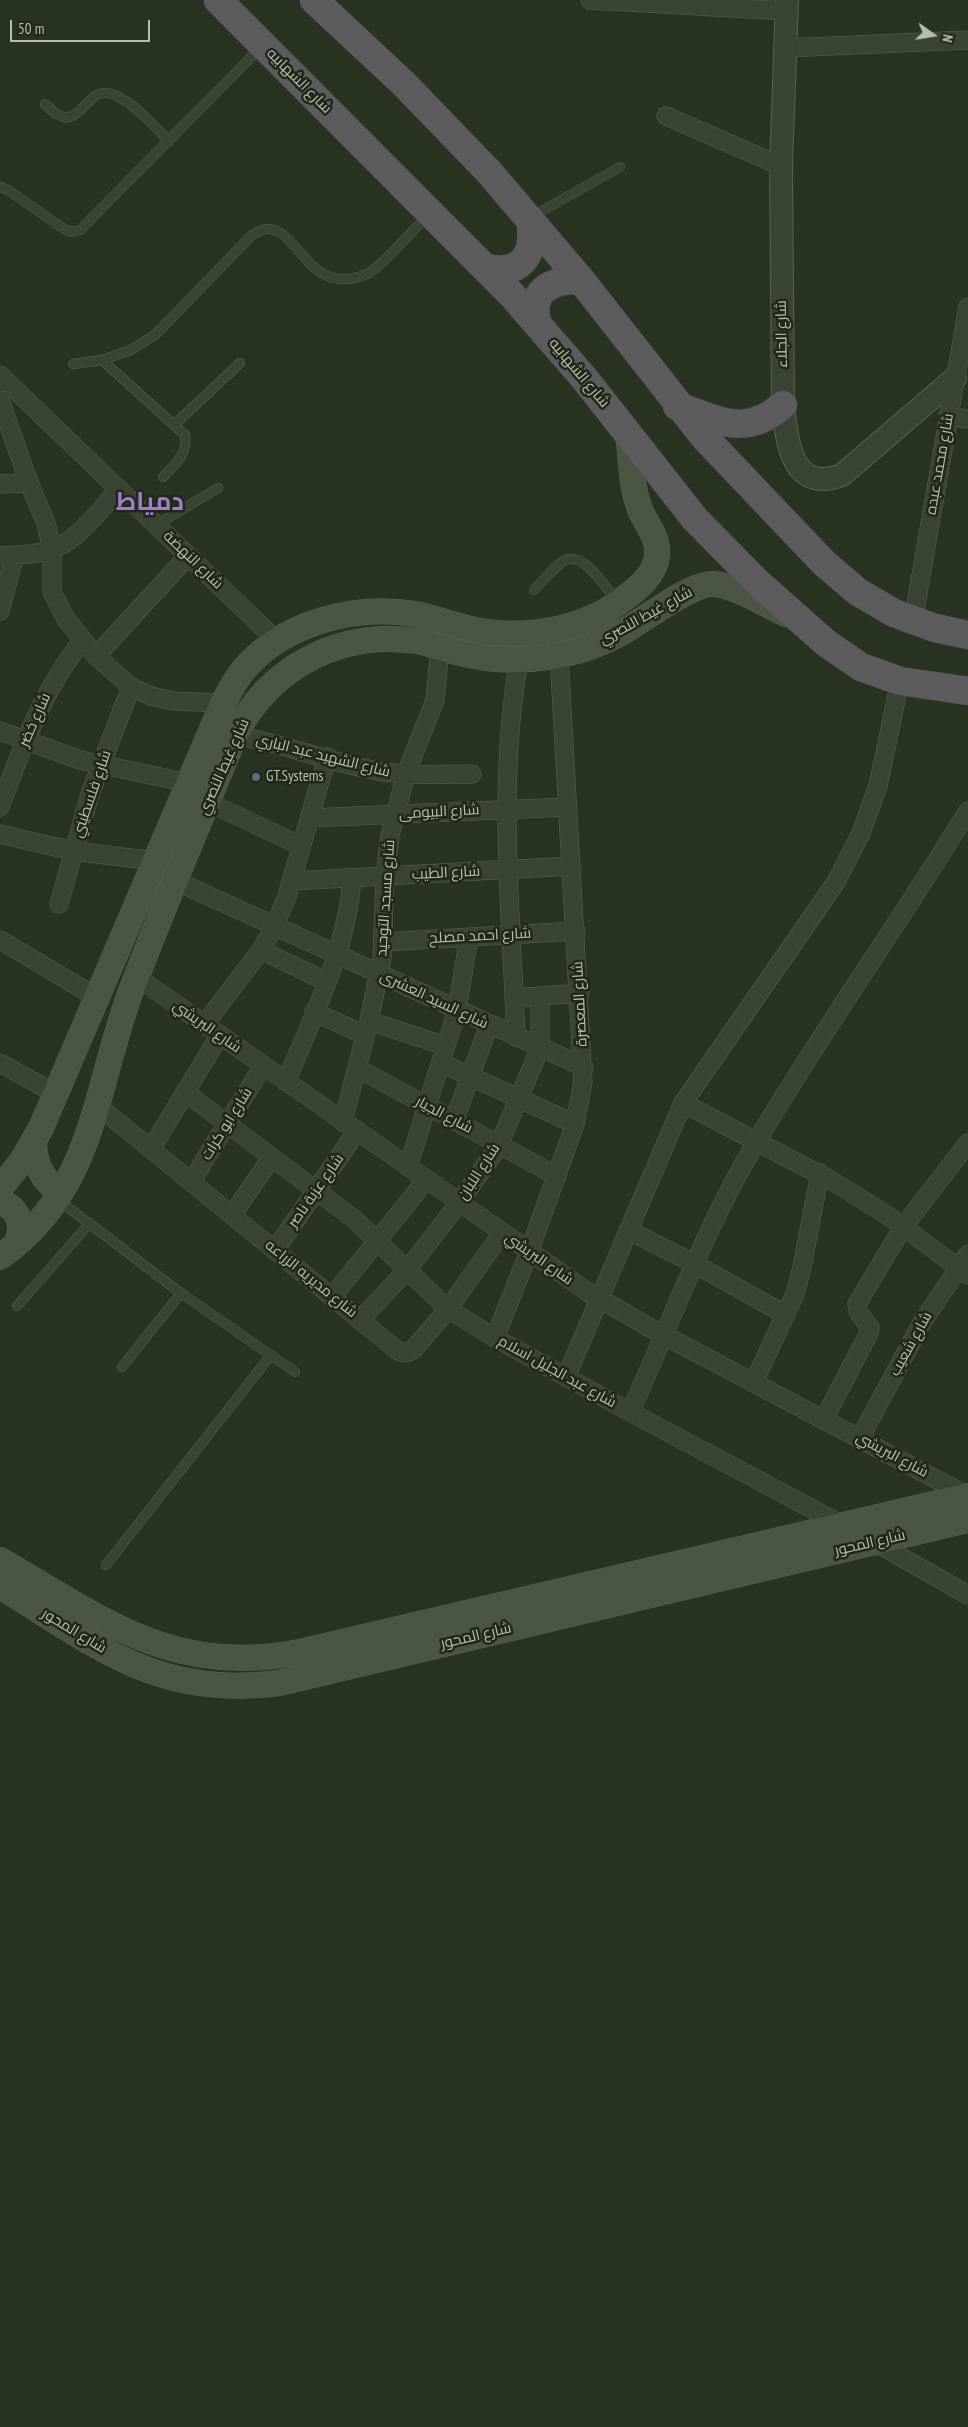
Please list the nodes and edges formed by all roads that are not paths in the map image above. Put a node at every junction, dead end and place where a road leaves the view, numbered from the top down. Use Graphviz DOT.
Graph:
graph roads {
  1 [pos="218,0"];
  2 [pos="314,0"];
  3 [pos="590,0"];
  4 [pos="786,5"];
  5 [pos="968,40"];
  6 [pos="263,45"];
  7 [pos="786,48"];
  8 [pos="45,104"];
  9 [pos="666,116"];
  10 [pos="169,141"];
  11 [pos="781,166"];
  12 [pos="620,167"];
  13 [pos="0,187"];
  14 [pos="431,212"];
  15 [pos="530,218"];
  16 [pos="486,268"];
  17 [pos="581,280"];
  18 [pos="967,318"];
  19 [pos="538,324"];
  20 [pos="102,360"];
  21 [pos="240,363"];
  22 [pos="73,364"];
  23 [pos="0,375"];
  24 [pos="955,378"];
  25 [pos="0,400"];
  26 [pos="783,405"];
  27 [pos="677,406"];
  28 [pos="948,416"];
  29 [pos="968,419"];
  30 [pos="174,425"];
  31 [pos="628,433"];
  32 [pos="163,477"];
  33 [pos="29,483"];
  34 [pos="0,484"];
  35 [pos="218,488"];
  36 [pos="118,490"];
  37 [pos="156,526"];
  38 [pos="52,550"];
  39 [pos="7,555"];
  40 [pos="188,556"];
  41 [pos="650,573"];
  42 [pos="534,590"];
  43 [pos="673,600"];
  44 [pos="618,603"];
  45 [pos="0,611"];
  46 [pos="801,621"];
  47 [pos="913,621"];
  48 [pos="968,635"];
  49 [pos="84,640"];
  50 [pos="277,641"];
  51 [pos="440,647"];
  52 [pos="559,655"];
  53 [pos="96,656"];
  54 [pos="519,660"];
  55 [pos="900,681"];
  56 [pos="131,687"];
  57 [pos="968,691"];
  58 [pos="223,703"];
  59 [pos="0,731"];
  60 [pos="235,735"];
  61 [pos="25,741"];
  62 [pos="327,757"];
  63 [pos="100,766"];
  64 [pos="406,774"];
  65 [pos="472,774"];
  66 [pos="188,783"];
  67 [pos="208,802"];
  68 [pos="0,807"];
  69 [pos="568,807"];
  70 [pos="507,809"];
  71 [pos="968,812"];
  72 [pos="394,814"];
  73 [pos="309,818"];
  74 [pos="0,834"];
  75 [pos="301,846"];
  76 [pos="73,851"];
  77 [pos="154,861"];
  78 [pos="572,866"];
  79 [pos="509,870"];
  80 [pos="385,876"];
  81 [pos="352,878"];
  82 [pos="176,881"];
  83 [pos="291,881"];
  84 [pos="59,904"];
  85 [pos="275,926"];
  86 [pos="576,930"];
  87 [pos="512,934"];
  88 [pos="469,937"];
  89 [pos="0,940"];
  90 [pos="384,942"];
  91 [pos="261,950"];
  92 [pos="338,955"];
  93 [pos="379,974"];
  94 [pos="137,977"];
  95 [pos="327,982"];
  96 [pos="580,993"];
  97 [pos="540,996"];
  98 [pos="96,997"];
  99 [pos="514,998"];
  100 [pos="457,1010"];
  101 [pos="314,1012"];
  102 [pos="204,1024"];
  103 [pos="489,1025"];
  104 [pos="367,1028"];
  105 [pos="220,1035"];
  106 [pos="516,1037"];
  107 [pos="540,1048"];
  108 [pos="443,1055"];
  109 [pos="0,1063"];
  110 [pos="263,1066"];
  111 [pos="584,1067"];
  112 [pos="357,1068"];
  113 [pos="470,1076"];
  114 [pos="286,1082"];
  115 [pos="185,1092"];
  116 [pos="56,1094"];
  117 [pos="518,1098"];
  118 [pos="684,1103"];
  119 [pos="97,1105"];
  120 [pos="427,1106"];
  121 [pos="454,1121"];
  122 [pos="228,1124"];
  123 [pos="575,1124"];
  124 [pos="350,1126"];
  125 [pos="757,1140"];
  126 [pos="34,1141"];
  127 [pos="968,1143"];
  128 [pos="499,1145"];
  129 [pos="151,1149"];
  130 [pos="272,1157"];
  131 [pos="408,1167"];
  132 [pos="820,1173"];
  133 [pos="557,1176"];
  134 [pos="426,1180"];
  135 [pos="192,1182"];
  136 [pos="2,1185"];
  137 [pos="316,1190"];
  138 [pos="59,1195"];
  139 [pos="459,1203"];
  140 [pos="232,1214"];
  141 [pos="90,1224"];
  142 [pos="904,1227"];
  143 [pos="628,1230"];
  144 [pos="502,1233"];
  145 [pos="378,1240"];
  146 [pos="8,1250"];
  147 [pos="275,1250"];
  148 [pos="529,1252"];
  149 [pos="693,1263"];
  150 [pos="964,1265"];
  151 [pos="408,1270"];
  152 [pos="181,1293"];
  153 [pos="332,1297"];
  154 [pos="600,1299"];
  155 [pos="17,1306"];
  156 [pos="448,1309"];
  157 [pos="786,1315"];
  158 [pos="360,1320"];
  159 [pos="665,1336"];
  160 [pos="495,1338"];
  161 [pos="271,1355"];
  162 [pos="122,1367"];
  163 [pos="295,1372"];
  164 [pos="566,1377"];
  165 [pos="754,1382"];
  166 [pos="630,1412"];
  167 [pos="824,1419"];
  168 [pos="860,1438"];
  169 [pos="968,1496"];
  170 [pos="968,1520"];
  171 [pos="843,1525"];
  172 [pos="873,1542"];
  173 [pos="0,1560"];
  174 [pos="106,1565"];
  175 [pos="0,1586"];
  176 [pos="968,1595"];
  1 -- 6 [label="highway, شارع الشهابيه"];
  2 -- 15 [label="highway"];
  3 -- 4 [label="street"];
  4 -- 7 [label="street, شارع الجلاء"];
  5 -- 7 [label="street"];
  6 -- 10 [label="lane"];
  6 -- 14 [label="highway, شارع الشهابيه"];
  7 -- 11 [label="street, شارع الجلاء"];
  8 -- 10 [label="lane"];
  9 -- 11 [label="street"];
  10 -- 13 [label="lane"];
  11 -- 26 [label="street, شارع الجلاء"];
  12 -- 15 [label="lane"];
  14 -- 16 [label="highway, شارع الشهابيه"];
  14 -- 20 [label="lane"];
  15 -- 16 [label="highway"];
  15 -- 17 [label="highway"];
  16 -- 19 [label="highway, شارع الشهابيه"];
  17 -- 19 [label="highway"];
  17 -- 27 [label="highway"];
  18 -- 24 [label="street, شارع محمد عبده"];
  19 -- 31 [label="highway, شارع الشهابيه"];
  20 -- 22 [label="lane"];
  20 -- 30 [label="lane"];
  21 -- 30 [label="lane"];
  23 -- 36 [label="street, شارع النهضة"];
  24 -- 26 [label="street, شارع الجلاء"];
  24 -- 28 [label="street, شارع محمد عبده"];
  25 -- 33 [label="street"];
  26 -- 27 [label="highway"];
  27 -- 47 [label="highway"];
  28 -- 29 [label="street"];
  28 -- 47 [label="street, شارع محمد عبده"];
  30 -- 32 [label="lane"];
  31 -- 41 [label="main road, شارع غيط النصري"];
  31 -- 46 [label="highway, شارع الشهابيه"];
  33 -- 34 [label="street"];
  33 -- 38 [label="street"];
  35 -- 37 [label="lane"];
  36 -- 37 [label="street, شارع النهضة"];
  36 -- 38 [label="street"];
  37 -- 40 [label="street, شارع النهضة"];
  38 -- 39 [label="street"];
  38 -- 49 [label="street"];
  39 -- 45 [label="street"];
  40 -- 50 [label="street, شارع النهضة"];
  40 -- 53 [label="street"];
  41 -- 43 [label="main road"];
  41 -- 44 [label="main road, شارع غيط النصري"];
  42 -- 44 [label="lane"];
  43 -- 46 [label="main road, شارع غيط النصري"];
  43 -- 52 [label="main road, شارع غيط النصري"];
  44 -- 50 [label="main road, شارع غيط النصري"];
  46 -- 55 [label="highway, شارع الشهابيه"];
  47 -- 48 [label="highway"];
  49 -- 53 [label="street"];
  49 -- 61 [label="street, شارع خضر"];
  50 -- 58 [label="main road, شارع غيط النصري"];
  51 -- 54 [label="main road, شارع غيط النصري"];
  51 -- 60 [label="main road, شارع غيط النصري"];
  51 -- 64 [label="street, شارع مسجد التوحيد"];
  52 -- 54 [label="main road, شارع غيط النصري"];
  52 -- 69 [label="street, شارع المعصرة"];
  53 -- 56 [label="street"];
  54 -- 70 [label="street"];
  55 -- 57 [label="highway, شارع الشهابيه"];
  55 -- 118 [label="street"];
  56 -- 58 [label="street"];
  56 -- 63 [label="street, شارع فلسطيني"];
  58 -- 66 [label="main road, شارع غيط النصري"];
  59 -- 61 [label="street"];
  60 -- 62 [label="street, شارع الشهيد عبد الباري"];
  60 -- 67 [label="main road, شارع غيط النصري"];
  61 -- 63 [label="street"];
  61 -- 68 [label="street, شارع خضر"];
  62 -- 64 [label="street, شارع الشهيد عبد الباري"];
  62 -- 73 [label="street"];
  63 -- 66 [label="street"];
  63 -- 76 [label="street, شارع فلسطيني"];
  64 -- 65 [label="street, شارع الشهيد عبد الباري"];
  64 -- 72 [label="street, شارع مسجد التوحيد"];
  66 -- 77 [label="main road, شارع غيط النصري"];
  67 -- 75 [label="street"];
  67 -- 82 [label="main road, شارع غيط النصري"];
  69 -- 70 [label="street, شارع البيومى"];
  69 -- 78 [label="street, شارع المعصرة"];
  70 -- 72 [label="street, شارع البيومى"];
  70 -- 79 [label="street"];
  71 -- 125 [label="street"];
  72 -- 73 [label="street, شارع البيومى"];
  72 -- 80 [label="street, شارع مسجد التوحيد"];
  73 -- 75 [label="street"];
  74 -- 76 [label="street"];
  75 -- 83 [label="street"];
  76 -- 77 [label="street"];
  76 -- 84 [label="street, شارع فلسطيني"];
  77 -- 98 [label="main road, شارع غيط النصري"];
  78 -- 79 [label="street, شارع الطيب"];
  78 -- 86 [label="street, شارع المعصرة"];
  79 -- 80 [label="street, شارع الطيب"];
  79 -- 87 [label="street"];
  80 -- 81 [label="street, شارع الطيب"];
  80 -- 90 [label="street, شارع مسجد التوحيد"];
  81 -- 83 [label="street, شارع الطيب"];
  81 -- 92 [label="street"];
  82 -- 85 [label="street, شارع السيد العشرى"];
  82 -- 94 [label="main road, شارع غيط النصري"];
  83 -- 85 [label="street"];
  85 -- 91 [label="street"];
  85 -- 92 [label="street, شارع السيد العشرى"];
  86 -- 87 [label="street, شارع احمد مصلح"];
  86 -- 96 [label="street, شارع المعصرة"];
  87 -- 88 [label="street, شارع احمد مصلح"];
  87 -- 99 [label="street"];
  88 -- 90 [label="street, شارع احمد مصلح"];
  88 -- 100 [label="street"];
  89 -- 98 [label="street"];
  90 -- 93 [label="street, شارع مسجد التوحيد"];
  91 -- 95 [label="street"];
  91 -- 102 [label="street"];
  92 -- 93 [label="street, شارع السيد العشرى"];
  92 -- 95 [label="street"];
  93 -- 100 [label="street, شارع السيد العشرى"];
  93 -- 104 [label="street, شارع مسجد التوحيد"];
  94 -- 102 [label="street, شارع البريشي"];
  94 -- 119 [label="main road, شارع غيط النصري"];
  95 -- 101 [label="street"];
  96 -- 97 [label="street"];
  96 -- 111 [label="street, شارع المعصرة"];
  97 -- 99 [label="street"];
  97 -- 107 [label="street, شارع اللبان"];
  98 -- 116 [label="main road, شارع غيط النصري"];
  99 -- 106 [label="street"];
  100 -- 103 [label="street, شارع السيد العشرى"];
  100 -- 108 [label="street"];
  101 -- 104 [label="street"];
  101 -- 114 [label="street"];
  102 -- 105 [label="street, شارع البريشي"];
  103 -- 106 [label="street, شارع السيد العشرى"];
  103 -- 113 [label="street"];
  104 -- 108 [label="street"];
  104 -- 112 [label="street, شارع مسجد التوحيد"];
  105 -- 110 [label="street, شارع البريشي"];
  105 -- 115 [label="street"];
  106 -- 107 [label="street, شارع السيد العشرى"];
  107 -- 111 [label="street, شارع السيد العشرى"];
  107 -- 117 [label="street, شارع اللبان"];
  108 -- 113 [label="street"];
  108 -- 120 [label="street"];
  109 -- 116 [label="street"];
  110 -- 114 [label="street, شارع البريشي"];
  110 -- 122 [label="street, شارع ابو كرات"];
  111 -- 123 [label="street, شارع المعصرة"];
  112 -- 120 [label="street, شارع الجيار"];
  112 -- 124 [label="street, شارع مسجد التوحيد"];
  113 -- 117 [label="street"];
  113 -- 121 [label="street"];
  114 -- 124 [label="street, شارع البريشي"];
  115 -- 122 [label="street, شارع عبد الجليل اسلام"];
  115 -- 129 [label="street"];
  116 -- 126 [label="main road, شارع غيط النصري"];
  117 -- 123 [label="street"];
  117 -- 128 [label="street, شارع اللبان"];
  118 -- 125 [label="street"];
  118 -- 143 [label="street"];
  119 -- 129 [label="street, شارع مديريه الزراعه"];
  119 -- 138 [label="main road, شارع غيط النصري"];
  120 -- 121 [label="street, شارع الجيار"];
  120 -- 131 [label="street"];
  121 -- 128 [label="street, شارع الجيار"];
  122 -- 130 [label="street, شارع عبد الجليل اسلام"];
  122 -- 135 [label="street, شارع ابو كرات"];
  123 -- 133 [label="street, شارع المعصرة"];
  124 -- 131 [label="street, شارع البريشي"];
  124 -- 137 [label="street, شارع عزبة ناصر"];
  125 -- 132 [label="street"];
  125 -- 149 [label="street"];
  126 -- 136 [label="main road, شارع غيط النصري"];
  126 -- 138 [label="main road"];
  127 -- 142 [label="street"];
  128 -- 133 [label="street, شارع الجيار"];
  128 -- 139 [label="street, شارع اللبان"];
  129 -- 135 [label="street, شارع مديريه الزراعه"];
  130 -- 137 [label="street, شارع عبد الجليل اسلام"];
  130 -- 140 [label="street"];
  131 -- 134 [label="street, شارع البريشي"];
  132 -- 142 [label="street"];
  132 -- 157 [label="street"];
  133 -- 148 [label="street, شارع المعصرة"];
  134 -- 139 [label="street, شارع البريشي"];
  134 -- 145 [label="street"];
  135 -- 140 [label="street, شارع مديريه الزراعه"];
  136 -- 146 [label="main road"];
  137 -- 145 [label="street, شارع عبد الجليل اسلام"];
  137 -- 147 [label="street, شارع عزبة ناصر"];
  138 -- 141 [label="lane"];
  138 -- 146 [label="main road, شارع غيط النصري"];
  139 -- 144 [label="street, شارع البريشي"];
  139 -- 151 [label="street, شارع اللبان"];
  140 -- 147 [label="street, شارع مديريه الزراعه"];
  141 -- 152 [label="lane"];
  141 -- 155 [label="lane"];
  142 -- 150 [label="street"];
  142 -- 167 [label="street"];
  143 -- 149 [label="street"];
  143 -- 154 [label="street"];
  144 -- 148 [label="street, شارع البريشي"];
  144 -- 156 [label="street, شارع مديريه الزراعه"];
  145 -- 151 [label="street, شارع عبد الجليل اسلام"];
  145 -- 153 [label="street"];
  147 -- 153 [label="street, شارع مديريه الزراعه"];
  148 -- 154 [label="street, شارع البريشي"];
  148 -- 160 [label="street, شارع المعصرة"];
  149 -- 157 [label="street"];
  149 -- 159 [label="street"];
  150 -- 168 [label="street, شارع شعيب"];
  151 -- 156 [label="street, شارع عبد الجليل اسلام"];
  151 -- 158 [label="street, شارع اللبان"];
  152 -- 161 [label="lane"];
  152 -- 162 [label="lane"];
  153 -- 158 [label="street, شارع مديريه الزراعه"];
  154 -- 159 [label="street, شارع البريشي"];
  154 -- 164 [label="street"];
  156 -- 158 [label="street, شارع مديريه الزراعه"];
  156 -- 160 [label="street, شارع عبد الجليل اسلام"];
  157 -- 165 [label="street"];
  159 -- 165 [label="street, شارع البريشي"];
  159 -- 166 [label="street"];
  160 -- 164 [label="street, شارع عبد الجليل اسلام"];
  161 -- 163 [label="lane"];
  161 -- 174 [label="lane"];
  164 -- 166 [label="street, شارع عبد الجليل اسلام"];
  165 -- 167 [label="street, شارع البريشي"];
  166 -- 171 [label="street, شارع عبد الجليل اسلام"];
  167 -- 168 [label="street, شارع البريشي"];
  168 -- 169 [label="street, شارع البريشي"];
  169 -- 171 [label="main road, شارع المحور"];
  170 -- 172 [label="main road, شارع المحور"];
  171 -- 172 [label="street, شارع عبد الجليل اسلام"];
  171 -- 173 [label="main road, شارع المحور"];
  172 -- 175 [label="main road, شارع المحور"];
  172 -- 176 [label="street, شارع عبد الجليل اسلام"];
}
